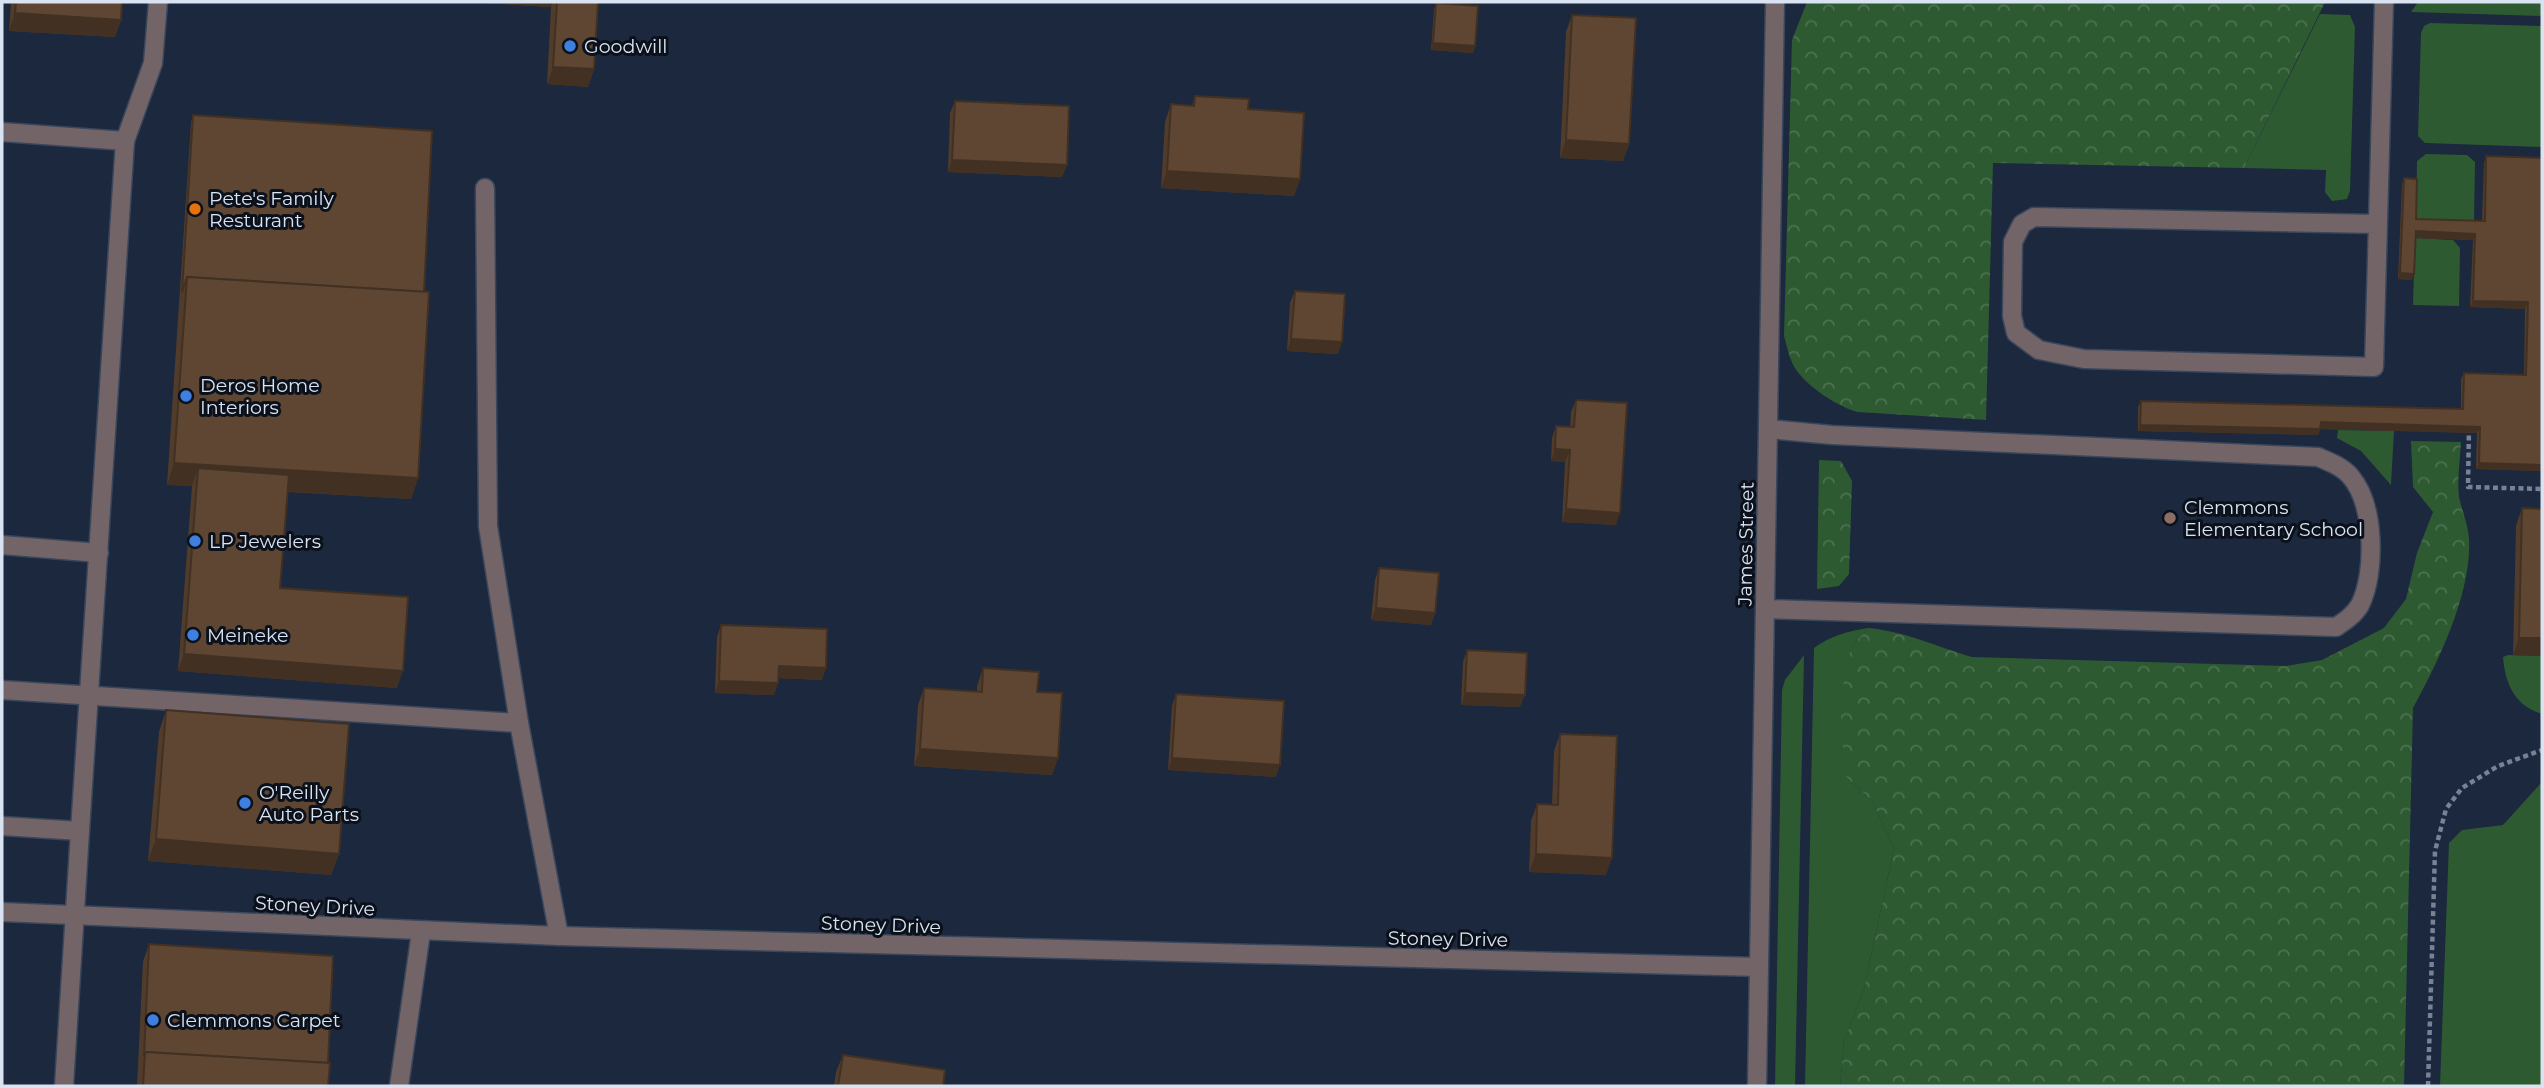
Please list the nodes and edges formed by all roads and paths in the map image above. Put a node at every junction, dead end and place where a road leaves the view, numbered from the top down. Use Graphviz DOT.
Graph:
graph roads {
  1 [pos="158,2"];
  2 [pos="1775,2"];
  3 [pos="2384,2"];
  4 [pos="2,132"];
  5 [pos="125,141"];
  6 [pos="485,188"];
  7 [pos="2377,224"];
  8 [pos="2469,426"];
  9 [pos="1769,429"];
  10 [pos="2542,489"];
  11 [pos="2,545"];
  12 [pos="99,553"];
  13 [pos="1766,609"];
  14 [pos="2,690"];
  15 [pos="89,697"];
  16 [pos="519,723"];
  17 [pos="2542,750"];
  18 [pos="2,826"];
  19 [pos="80,831"];
  20 [pos="2,912"];
  21 [pos="73,915"];
  22 [pos="421,932"];
  23 [pos="559,936"];
  24 [pos="1759,967"];
  25 [pos="64,1086"];
  26 [pos="399,1086"];
  27 [pos="1757,1086"];
  28 [pos="2428,1086"];
  1 -- 5 [label="street"];
  2 -- 9 [label="street, James Street"];
  3 -- 7 [label="street"];
  4 -- 5 [label="street"];
  5 -- 12 [label="street"];
  6 -- 16 [label="street"];
  7 -- 7 [label="street"];
  8 -- 10 [label="path"];
  9 -- 13 [label="street, James Street"];
  9 -- 13 [label="street"];
  11 -- 12 [label="street"];
  12 -- 15 [label="street"];
  13 -- 24 [label="street, James Street"];
  14 -- 15 [label="street"];
  15 -- 16 [label="street"];
  15 -- 19 [label="street"];
  16 -- 23 [label="street"];
  17 -- 28 [label="path"];
  18 -- 19 [label="street"];
  19 -- 21 [label="street"];
  20 -- 21 [label="street, Stoney Drive"];
  21 -- 22 [label="street, Stoney Drive"];
  21 -- 25 [label="street"];
  22 -- 23 [label="street, Stoney Drive"];
  22 -- 26 [label="street"];
  23 -- 24 [label="street, Stoney Drive"];
  24 -- 27 [label="street, James Street"];
}
